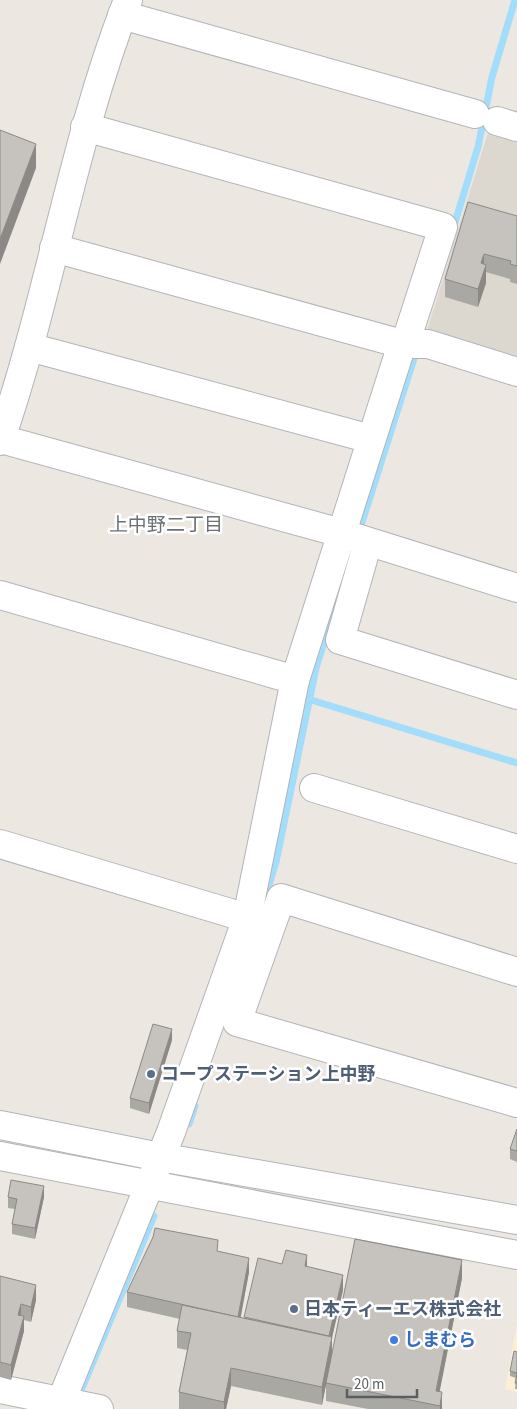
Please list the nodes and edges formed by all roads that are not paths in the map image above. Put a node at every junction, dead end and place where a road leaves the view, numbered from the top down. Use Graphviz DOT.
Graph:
graph roads {
  1 [pos="125,7"];
  2 [pos="496,121"];
  3 [pos="86,128"];
  4 [pos="54,248"];
  5 [pos="413,344"];
  6 [pos="29,347"];
  7 [pos="517,372"];
  8 [pos="371,439"];
  9 [pos="0,440"];
  10 [pos="355,538"];
  11 [pos="517,588"];
  12 [pos="0,596"];
  13 [pos="295,680"];
  14 [pos="517,695"];
  15 [pos="314,788"];
  16 [pos="0,844"];
  17 [pos="517,849"];
  18 [pos="247,918"];
  19 [pos="517,972"];
  20 [pos="517,1103"];
  21 [pos="0,1125"];
  22 [pos="0,1156"];
  23 [pos="160,1157"];
  24 [pos="148,1185"];
  25 [pos="517,1220"];
  26 [pos="517,1255"];
  27 [pos="0,1389"];
  28 [pos="74,1406"];
  1 -- 2 [label="street"];
  1 -- 3 [label="street"];
  3 -- 4 [label="street"];
  3 -- 5 [label="street"];
  4 -- 5 [label="street"];
  4 -- 6 [label="street"];
  5 -- 7 [label="street"];
  5 -- 8 [label="street"];
  6 -- 8 [label="street"];
  6 -- 9 [label="street"];
  8 -- 10 [label="street"];
  9 -- 10 [label="street"];
  10 -- 11 [label="street"];
  10 -- 13 [label="street"];
  10 -- 14 [label="street"];
  12 -- 13 [label="street"];
  13 -- 18 [label="street"];
  15 -- 17 [label="street"];
  16 -- 18 [label="street"];
  18 -- 23 [label="street"];
  19 -- 20 [label="street"];
  21 -- 23 [label="street"];
  22 -- 24 [label="street"];
  23 -- 24 [label="street"];
  23 -- 25 [label="street"];
  24 -- 26 [label="street"];
  24 -- 28 [label="street"];
  27 -- 28 [label="street"];
}
